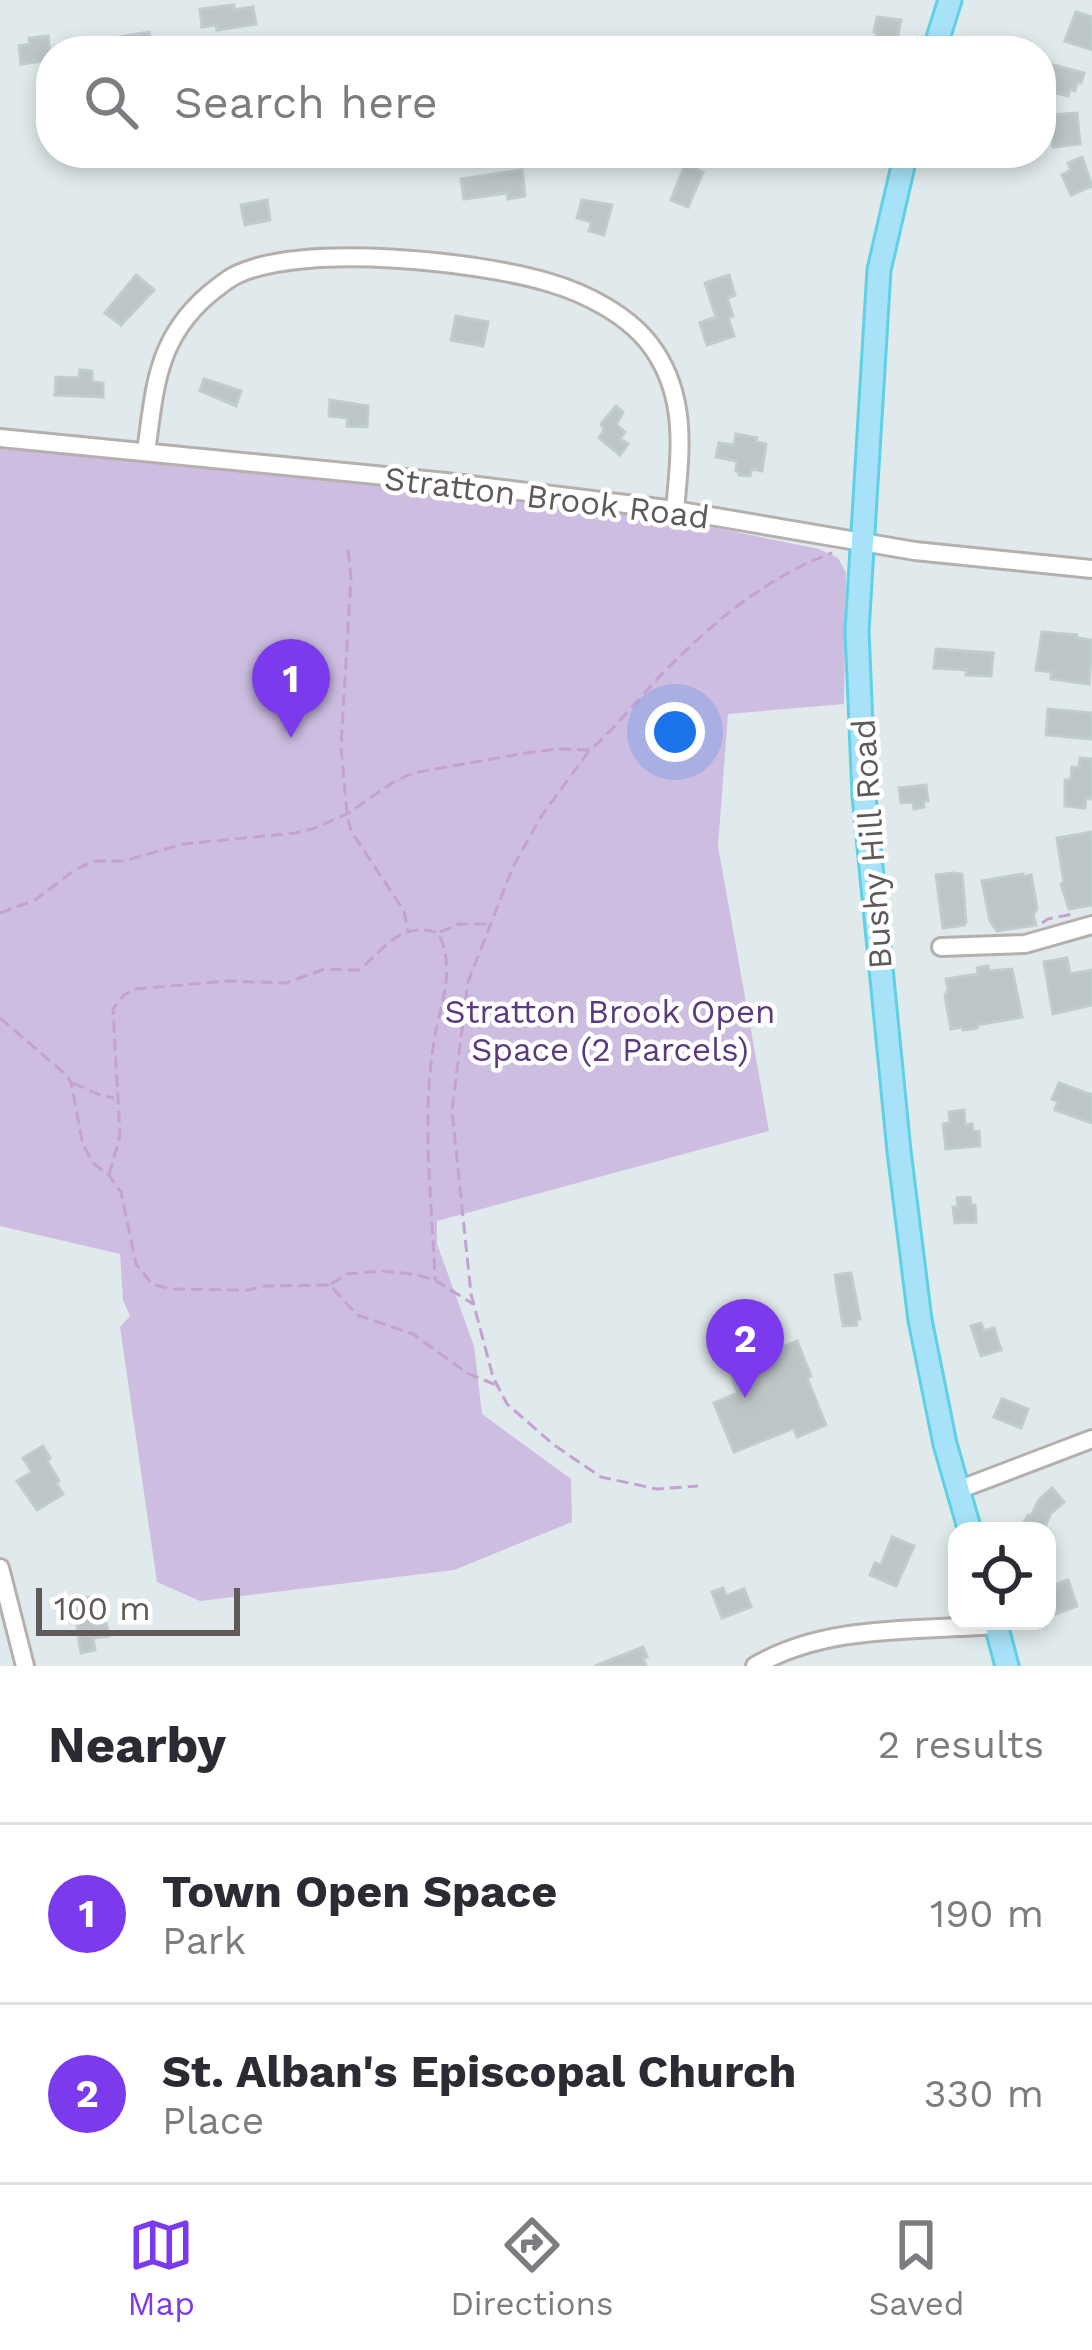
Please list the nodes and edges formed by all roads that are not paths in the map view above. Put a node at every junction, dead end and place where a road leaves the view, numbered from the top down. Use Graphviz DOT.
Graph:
graph roads {
  1 [pos="950,0"];
  2 [pos="939,36"];
  3 [pos="903,168"];
  4 [pos="0,438"];
  5 [pos="146,452"];
  6 [pos="675,510"];
  7 [pos="862,542"];
  8 [pos="1092,569"];
  9 [pos="1092,925"];
  10 [pos="941,947"];
  11 [pos="1092,1439"];
  12 [pos="958,1490"];
  13 [pos="967,1522"];
  14 [pos="0,1568"];
  15 [pos="948,1627"];
  16 [pos="998,1630"];
  17 [pos="25,1666"];
  18 [pos="755,1666"];
  19 [pos="1007,1666"];
  1 -- 2 [label="main road"];
  3 -- 7 [label="main road, Bushy Hill Road"];
  4 -- 5 [label="street, Stratton Brook Road"];
  5 -- 6 [label="street, Stratton Brook Road"];
  5 -- 6 [label="street"];
  6 -- 7 [label="street, Stratton Brook Road"];
  7 -- 8 [label="street, Stratton Brook Road"];
  7 -- 12 [label="main road, Bushy Hill Road"];
  9 -- 10 [label="street"];
  11 -- 12 [label="street"];
  12 -- 13 [label="main road, Bushy Hill Road"];
  14 -- 17 [label="street"];
  15 -- 18 [label="street"];
  16 -- 19 [label="main road"];
}
